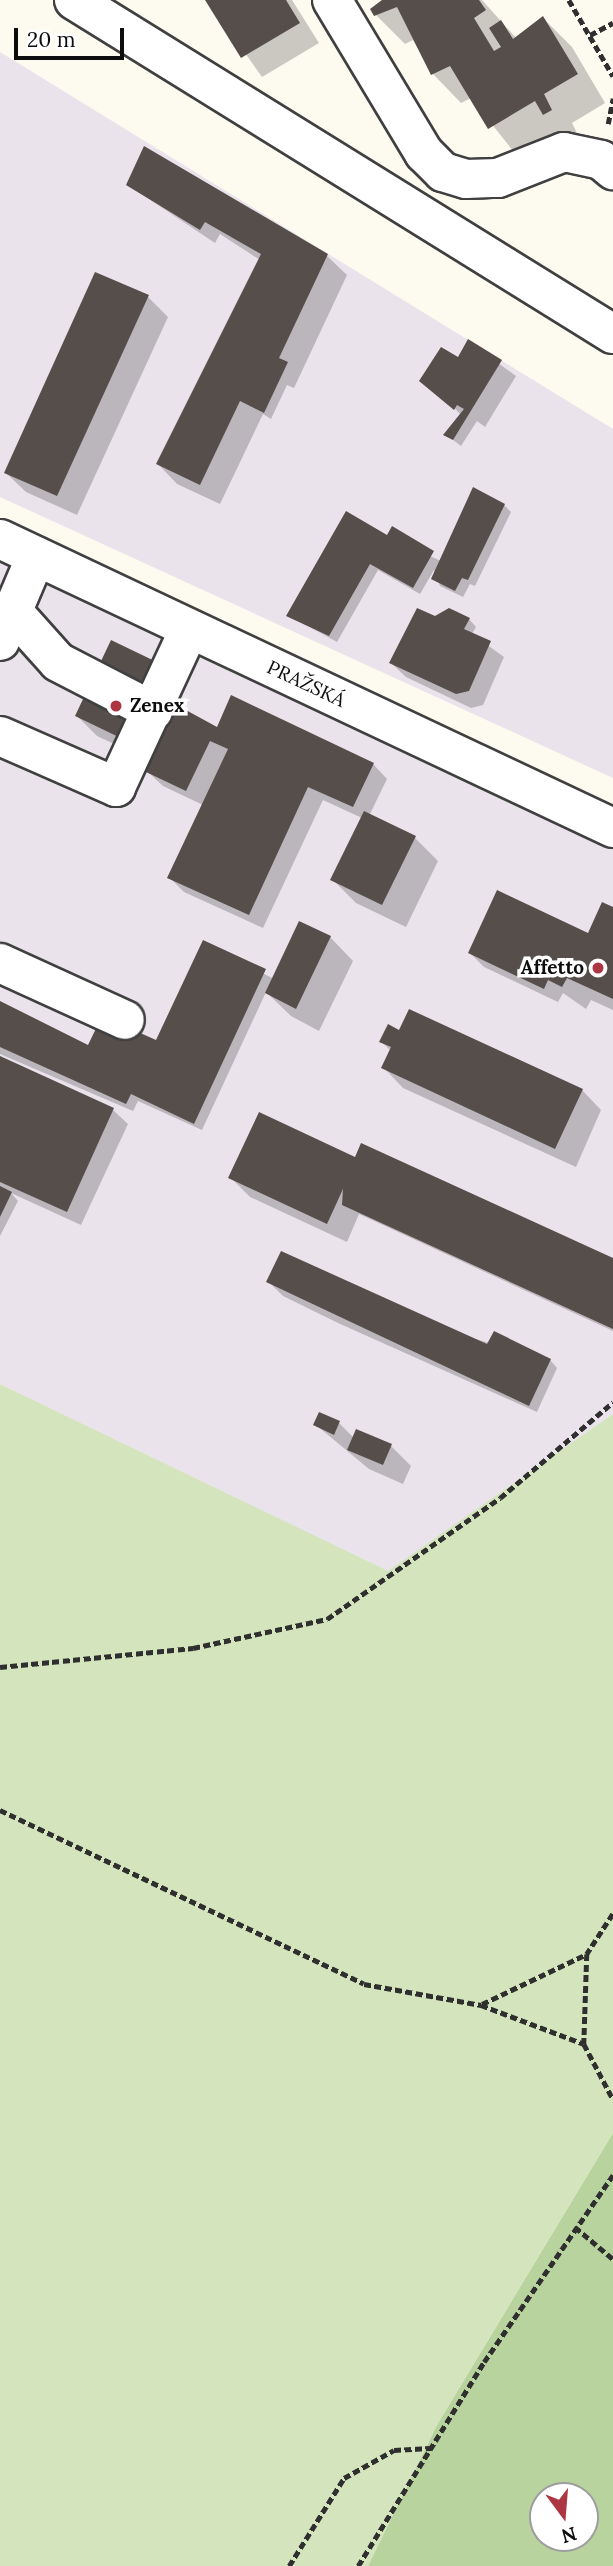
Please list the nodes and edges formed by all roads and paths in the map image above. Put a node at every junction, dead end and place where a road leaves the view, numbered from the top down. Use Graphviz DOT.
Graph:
graph roads {
  1 [pos="74,0"];
  2 [pos="332,0"];
  3 [pos="569,0"];
  4 [pos="613,23"];
  5 [pos="590,36"];
  6 [pos="613,76"];
  7 [pos="613,170"];
  8 [pos="613,334"];
  9 [pos="0,539"];
  10 [pos="36,556"];
  11 [pos="7,628"];
  12 [pos="189,630"];
  13 [pos="153,711"];
  14 [pos="0,736"];
  15 [pos="613,828"];
  16 [pos="0,963"];
  17 [pos="125,1020"];
  18 [pos="613,1402"];
  19 [pos="0,1667"];
  20 [pos="0,1811"];
  21 [pos="613,1914"];
  22 [pos="587,1954"];
  23 [pos="481,2004"];
  24 [pos="584,2044"];
  25 [pos="613,2099"];
  26 [pos="613,2175"];
  27 [pos="575,2227"];
  28 [pos="613,2259"];
  29 [pos="431,2448"];
  30 [pos="289,2566"];
  31 [pos="358,2566"];
  1 -- 8 [label="street"];
  2 -- 7 [label="street"];
  3 -- 5 [label="path"];
  4 -- 5 [label="path"];
  5 -- 6 [label="path"];
  9 -- 10 [label="street, PRAŽSKÁ"];
  10 -- 11 [label="street"];
  10 -- 12 [label="street, PRAŽSKÁ"];
  11 -- 13 [label="street"];
  12 -- 13 [label="street"];
  12 -- 15 [label="street, PRAŽSKÁ"];
  13 -- 14 [label="street"];
  16 -- 17 [label="street"];
  18 -- 19 [label="path"];
  20 -- 23 [label="path"];
  21 -- 22 [label="path"];
  22 -- 23 [label="path"];
  22 -- 24 [label="path"];
  23 -- 24 [label="path"];
  24 -- 25 [label="path"];
  26 -- 27 [label="path"];
  27 -- 28 [label="path"];
  27 -- 29 [label="path"];
  29 -- 30 [label="path"];
  29 -- 31 [label="path"];
}
